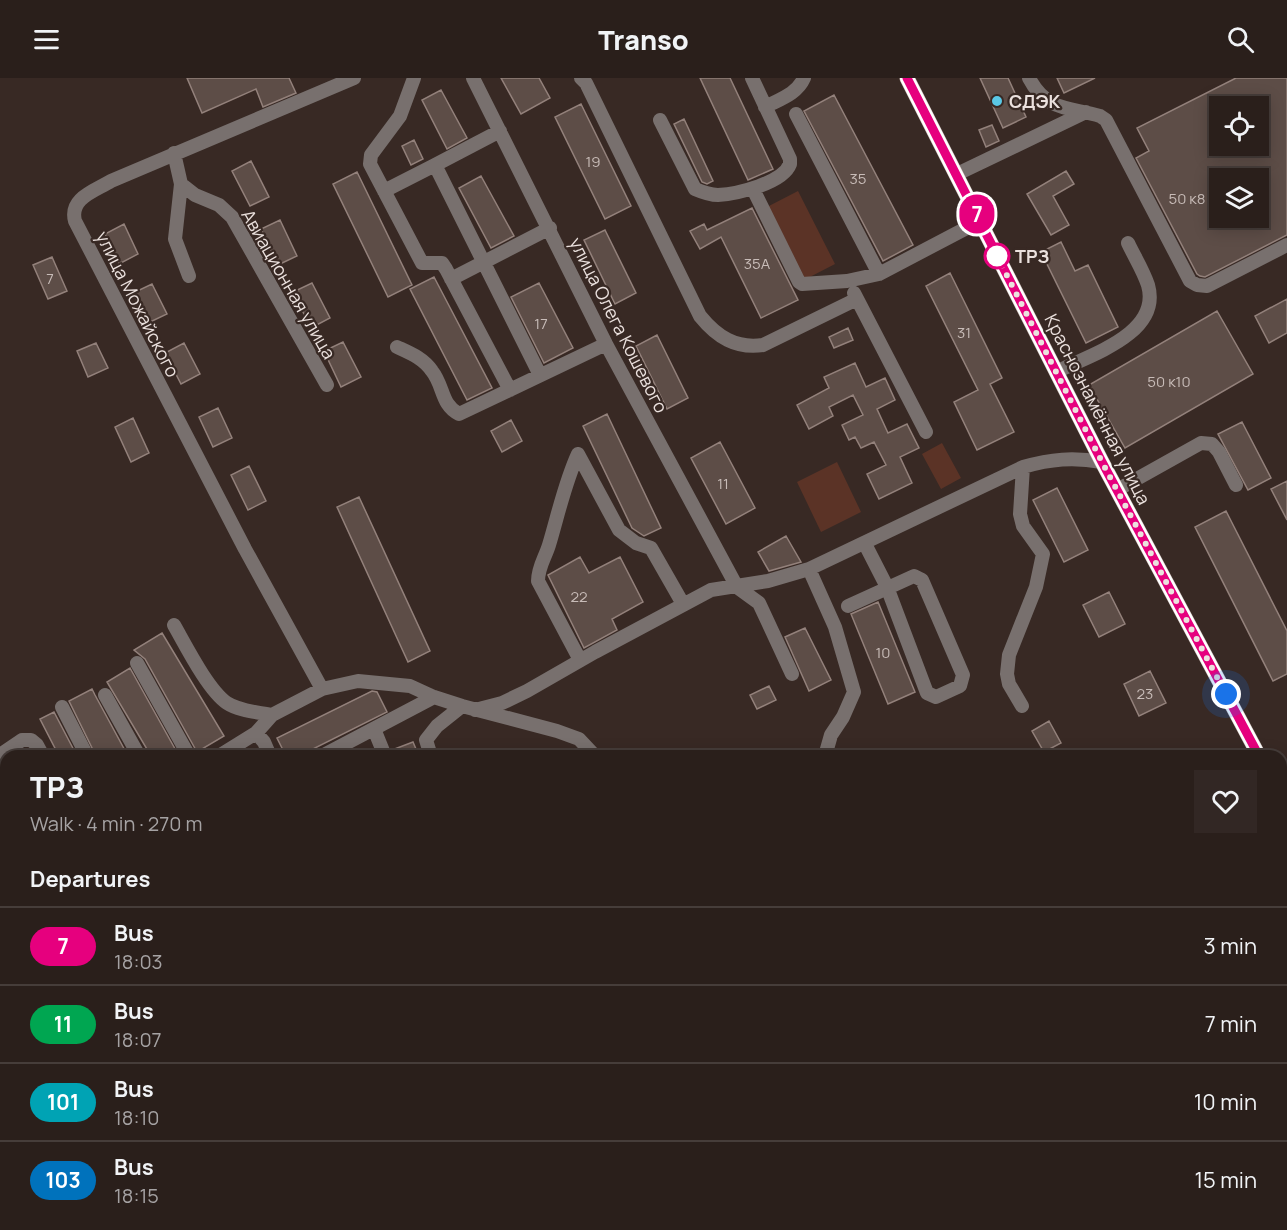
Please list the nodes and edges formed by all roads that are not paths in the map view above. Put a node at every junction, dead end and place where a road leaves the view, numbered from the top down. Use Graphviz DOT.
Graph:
graph roads {
  1 [pos="354,78"];
  2 [pos="414,78"];
  3 [pos="473,78"];
  4 [pos="581,78"];
  5 [pos="752,78"];
  6 [pos="804,78"];
  7 [pos="907,78"];
  8 [pos="1029,78"];
  9 [pos="765,107"];
  10 [pos="1086,112"];
  11 [pos="796,114"];
  12 [pos="660,120"];
  13 [pos="500,131"];
  14 [pos="174,153"];
  15 [pos="435,165"];
  16 [pos="957,174"];
  17 [pos="181,184"];
  18 [pos="753,189"];
  19 [pos="384,191"];
  20 [pos="980,221"];
  21 [pos="550,228"];
  22 [pos="1128,243"];
  23 [pos="1287,245"];
  24 [pos="484,262"];
  25 [pos="879,274"];
  26 [pos="189,276"];
  27 [pos="452,279"];
  28 [pos="847,281"];
  29 [pos="857,299"];
  30 [pos="606,344"];
  31 [pos="397,347"];
  32 [pos="1056,372"];
  33 [pos="540,375"];
  34 [pos="327,385"];
  35 [pos="510,390"];
  36 [pos="926,432"];
  37 [pos="1102,462"];
  38 [pos="1023,467"];
  39 [pos="1236,485"];
  40 [pos="1117,490"];
  41 [pos="865,544"];
  42 [pos="809,570"];
  43 [pos="736,586"];
  44 [pos="887,587"];
  45 [pos="684,604"];
  46 [pos="848,606"];
  47 [pos="174,625"];
  48 [pos="580,660"];
  49 [pos="137,663"];
  50 [pos="792,674"];
  51 [pos="322,689"];
  52 [pos="105,695"];
  53 [pos="434,697"];
  54 [pos="1022,706"];
  55 [pos="62,707"];
  56 [pos="469,708"];
  57 [pos="272,715"];
  58 [pos="374,729"];
  59 [pos="256,733"];
  60 [pos="7,750"];
  61 [pos="40,750"];
  62 [pos="84,750"];
  63 [pos="136,750"];
  64 [pos="186,750"];
  65 [pos="233,750"];
  66 [pos="267,750"];
  67 [pos="334,750"];
  68 [pos="383,750"];
  69 [pos="429,750"];
  70 [pos="589,750"];
  71 [pos="827,750"];
  72 [pos="1255,750"];
  1 -- 14 [label="street, улица Можайского"];
  2 -- 19 [label="street"];
  3 -- 13 [label="street, улица Олега Кошевого"];
  4 -- 29 [label="street"];
  5 -- 9 [label="street"];
  6 -- 9 [label="street"];
  7 -- 16 [label="main road, Краснознамённая улица"];
  8 -- 10 [label="street"];
  9 -- 18 [label="street"];
  10 -- 16 [label="street"];
  10 -- 23 [label="street"];
  11 -- 25 [label="street"];
  12 -- 18 [label="street"];
  13 -- 15 [label="street"];
  13 -- 21 [label="street, улица Олега Кошевого"];
  14 -- 17 [label="street"];
  14 -- 51 [label="street, улица Можайского"];
  15 -- 19 [label="street"];
  15 -- 24 [label="street"];
  16 -- 20 [label="main road, Краснознамённая улица"];
  17 -- 26 [label="street"];
  17 -- 34 [label="street, Авиационная улица"];
  18 -- 28 [label="street"];
  19 -- 27 [label="street"];
  20 -- 25 [label="street"];
  20 -- 32 [label="main road, Краснознамённая улица"];
  21 -- 24 [label="street"];
  21 -- 30 [label="street, улица Олега Кошевого"];
  22 -- 32 [label="street"];
  24 -- 27 [label="street"];
  24 -- 33 [label="street"];
  25 -- 28 [label="street"];
  27 -- 35 [label="street"];
  28 -- 29 [label="street"];
  29 -- 36 [label="street"];
  30 -- 33 [label="street"];
  30 -- 43 [label="street, улица Олега Кошевого"];
  31 -- 35 [label="street"];
  32 -- 37 [label="main road, Краснознамённая улица"];
  33 -- 35 [label="street"];
  37 -- 38 [label="street"];
  37 -- 40 [label="main road, Краснознамённая улица"];
  38 -- 41 [label="street"];
  38 -- 54 [label="street"];
  39 -- 40 [label="street"];
  40 -- 72 [label="main road, Краснознамённая улица"];
  41 -- 42 [label="street"];
  41 -- 44 [label="street"];
  42 -- 43 [label="street"];
  42 -- 71 [label="street"];
  43 -- 45 [label="street"];
  43 -- 50 [label="street"];
  44 -- 44 [label="street"];
  44 -- 46 [label="street"];
  45 -- 48 [label="street"];
  45 -- 48 [label="street"];
  47 -- 57 [label="street"];
  48 -- 56 [label="street"];
  49 -- 64 [label="street"];
  51 -- 53 [label="street"];
  51 -- 57 [label="street"];
  52 -- 63 [label="street"];
  53 -- 56 [label="street"];
  53 -- 58 [label="street"];
  55 -- 62 [label="street"];
  56 -- 69 [label="street"];
  56 -- 70 [label="street"];
  57 -- 59 [label="street"];
  58 -- 67 [label="street"];
  58 -- 68 [label="street"];
  59 -- 65 [label="street"];
  59 -- 66 [label="street"];
  60 -- 61 [label="street"];
}
